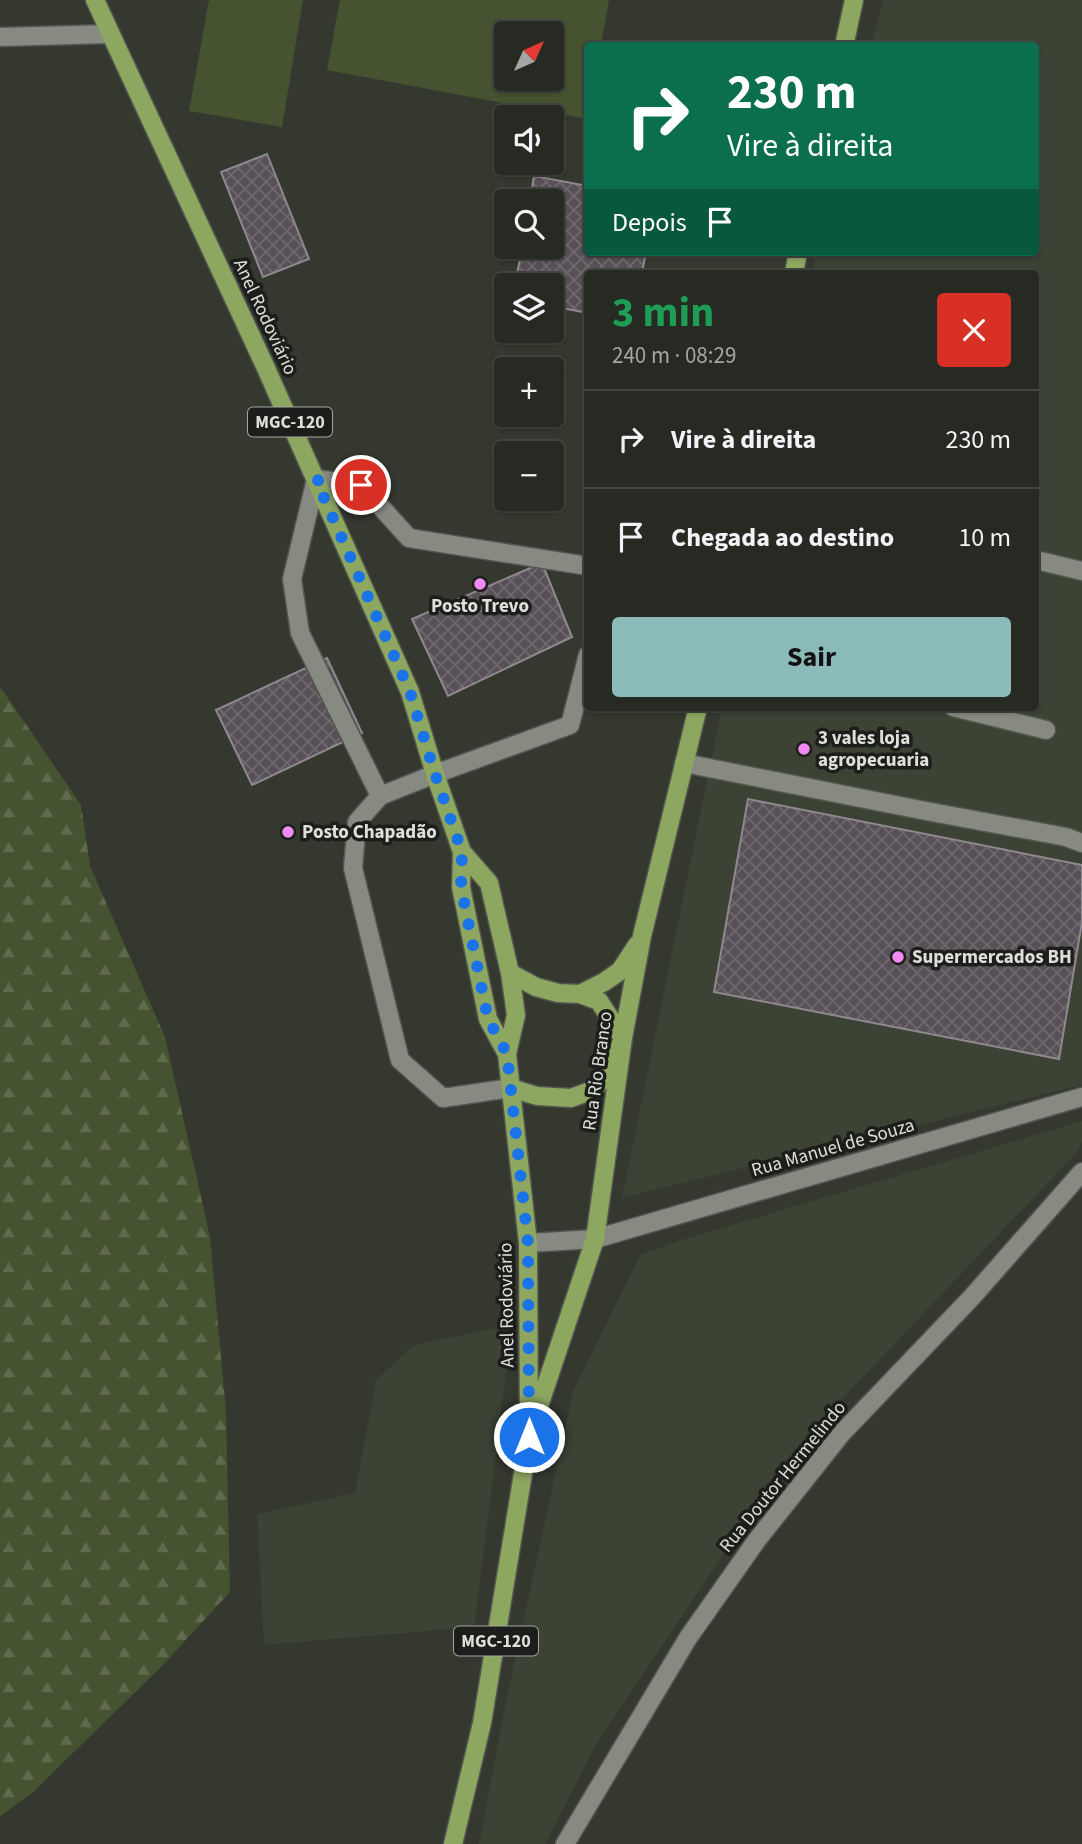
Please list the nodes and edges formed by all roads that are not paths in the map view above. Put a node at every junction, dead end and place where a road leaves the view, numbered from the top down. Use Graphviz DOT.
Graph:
graph roads {
  1 [pos="95,0"];
  2 [pos="854,0"];
  3 [pos="110,34"];
  4 [pos="0,37"];
  5 [pos="845,42"];
  6 [pos="316,480"];
  7 [pos="1039,560"];
  8 [pos="584,565"];
  9 [pos="1082,571"];
  10 [pos="584,671"];
  11 [pos="697,711"];
  12 [pos="969,711"];
  13 [pos="1046,730"];
  14 [pos="684,763"];
  15 [pos="435,774"];
  16 [pos="380,796"];
  17 [pos="1082,843"];
  18 [pos="462,852"];
  19 [pos="642,936"];
  20 [pos="510,973"];
  21 [pos="580,994"];
  22 [pos="623,1038"];
  23 [pos="507,1054"];
  24 [pos="511,1088"];
  25 [pos="1082,1097"];
  26 [pos="1082,1172"];
  27 [pos="595,1239"];
  28 [pos="528,1243"];
  29 [pos="529,1437"];
  30 [pos="453,1844"];
  31 [pos="565,1844"];
  1 -- 3 [label="main road, Anel Rodoviário / MGC-120"];
  2 -- 5 [label="main road"];
  3 -- 4 [label="street"];
  3 -- 6 [label="main road, Anel Rodoviário / MGC-120"];
  6 -- 8 [label="street"];
  6 -- 15 [label="main road, Anel Rodoviário / MGC-120"];
  6 -- 16 [label="street"];
  7 -- 9 [label="street"];
  10 -- 15 [label="street"];
  11 -- 14 [label="main road, Rua Rio Branco"];
  12 -- 13 [label="street"];
  14 -- 17 [label="street"];
  14 -- 19 [label="main road, Rua Rio Branco"];
  15 -- 16 [label="street"];
  15 -- 18 [label="main road, Anel Rodoviário / MGC-120"];
  16 -- 24 [label="street"];
  18 -- 20 [label="main road, Anel Rodoviário / MGC-120"];
  18 -- 23 [label="main road, Anel Rodoviário / MGC-120"];
  19 -- 21 [label="main road"];
  19 -- 22 [label="main road, Rua Rio Branco"];
  20 -- 21 [label="main road"];
  20 -- 23 [label="main road, Anel Rodoviário / MGC-120"];
  21 -- 22 [label="main road"];
  22 -- 24 [label="main road"];
  22 -- 27 [label="main road, Rua Rio Branco"];
  23 -- 24 [label="main road, Anel Rodoviário / MGC-120"];
  24 -- 28 [label="main road, Anel Rodoviário / MGC-120"];
  25 -- 27 [label="street, Rua Manuel de Souza"];
  26 -- 31 [label="street, Rua Doutor Hermelindo"];
  27 -- 28 [label="street, Rua Manuel de Souza"];
  27 -- 29 [label="main road, Rua Rio Branco"];
  28 -- 29 [label="main road, Anel Rodoviário / MGC-120"];
  29 -- 30 [label="main road, Anel Rodoviário / MGC-120"];
}
